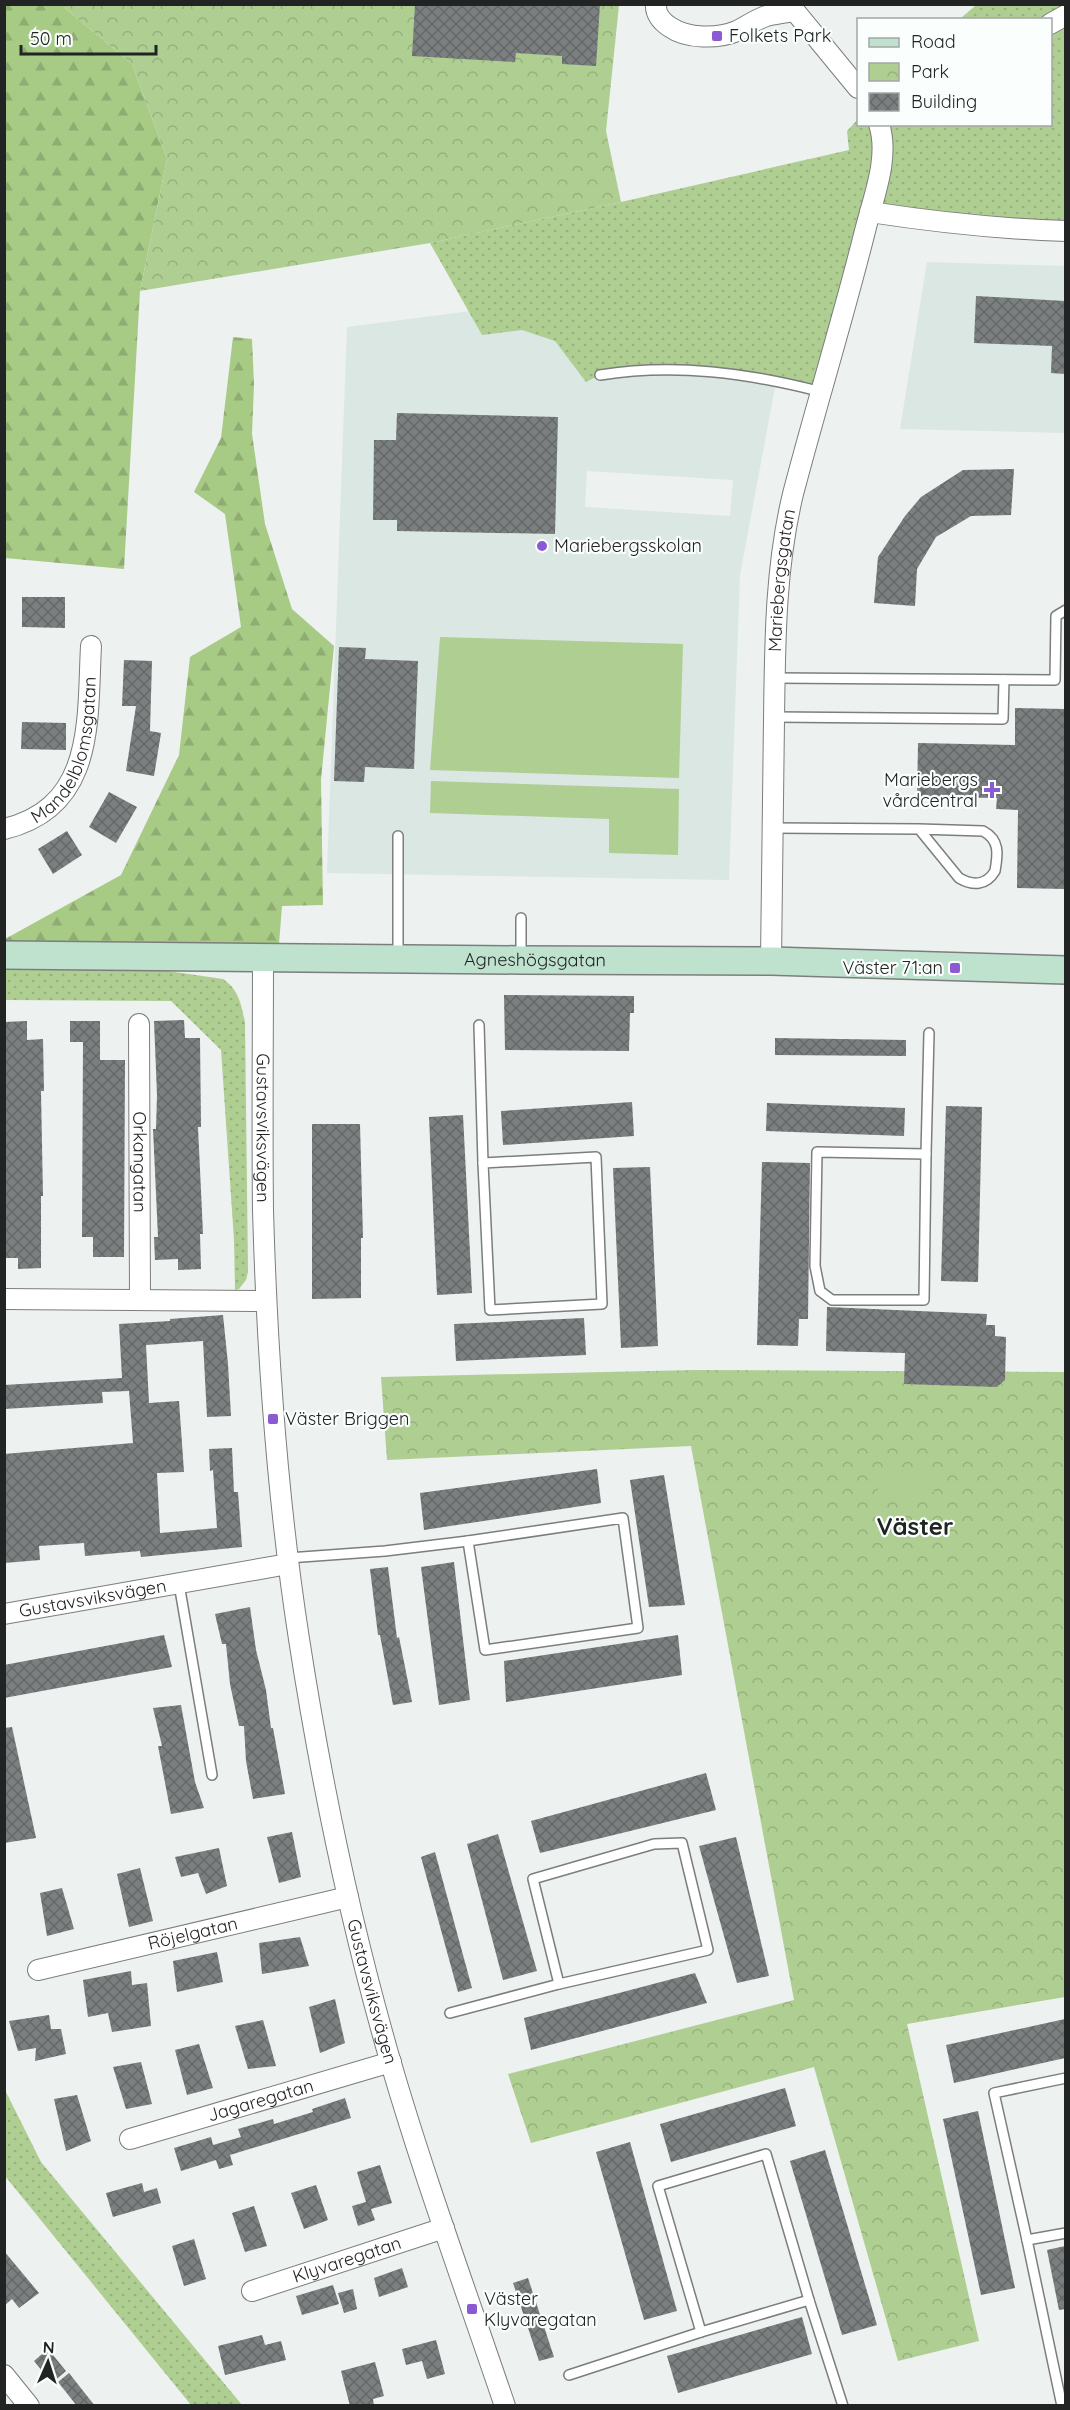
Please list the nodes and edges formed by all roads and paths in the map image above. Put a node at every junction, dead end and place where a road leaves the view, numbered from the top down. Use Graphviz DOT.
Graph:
graph roads {
  1 [pos="656,4"];
  2 [pos="795,7"];
  3 [pos="1065,15"];
  4 [pos="1052,23"];
  5 [pos="857,87"];
  6 [pos="879,126"];
  7 [pos="870,212"];
  8 [pos="1065,231"];
  9 [pos="600,375"];
  10 [pos="822,392"];
  11 [pos="1065,610"];
  12 [pos="91,646"];
  13 [pos="775,678"];
  14 [pos="1004,680"];
  15 [pos="774,717"];
  16 [pos="773,828"];
  17 [pos="4,829"];
  18 [pos="919,829"];
  19 [pos="398,836"];
  20 [pos="521,918"];
  21 [pos="4,955"];
  22 [pos="263,957"];
  23 [pos="398,958"];
  24 [pos="521,960"];
  25 [pos="771,961"];
  26 [pos="1065,970"];
  27 [pos="139,1024"];
  28 [pos="478,1024"];
  29 [pos="929,1033"];
  30 [pos="926,1155"];
  31 [pos="483,1163"];
  32 [pos="4,1299"];
  33 [pos="140,1299"];
  34 [pos="266,1300"];
  35 [pos="468,1541"];
  36 [pos="288,1561"];
  37 [pos="179,1584"];
  38 [pos="4,1614"];
  39 [pos="212,1775"];
  40 [pos="348,1897"];
  41 [pos="38,1970"];
  42 [pos="559,1984"];
  43 [pos="450,2013"];
  44 [pos="391,2062"];
  45 [pos="1065,2078"];
  46 [pos="130,2139"];
  47 [pos="444,2228"];
  48 [pos="1065,2233"];
  49 [pos="1027,2241"];
  50 [pos="252,2291"];
  51 [pos="809,2300"];
  52 [pos="701,2332"];
  53 [pos="4,2375"];
  54 [pos="569,2375"];
  55 [pos="504,2405"];
  56 [pos="29,2406"];
  57 [pos="843,2406"];
  58 [pos="1062,2406"];
  1 -- 2 [label="street"];
  2 -- 5 [label="street"];
  3 -- 4 [label="street"];
  6 -- 7 [label="street, Mariebergsgatan"];
  7 -- 8 [label="street"];
  7 -- 10 [label="street, Mariebergsgatan"];
  9 -- 10 [label="lane"];
  10 -- 13 [label="street, Mariebergsgatan"];
  11 -- 14 [label="lane"];
  12 -- 17 [label="street, Mandelblomsgatan"];
  13 -- 14 [label="lane"];
  13 -- 15 [label="street, Mariebergsgatan"];
  14 -- 15 [label="lane"];
  15 -- 16 [label="street, Mariebergsgatan"];
  16 -- 18 [label="lane"];
  16 -- 25 [label="street, Mariebergsgatan"];
  18 -- 18 [label="lane"];
  19 -- 23 [label="lane"];
  20 -- 24 [label="lane"];
  21 -- 22 [label="street, Agneshögsgatan"];
  22 -- 23 [label="street, Agneshögsgatan"];
  22 -- 34 [label="street, Gustavsviksvägen"];
  23 -- 24 [label="street, Agneshögsgatan"];
  24 -- 25 [label="street, Agneshögsgatan"];
  25 -- 26 [label="street, Agneshögsgatan"];
  27 -- 33 [label="street, Orkangatan"];
  28 -- 31 [label="lane"];
  29 -- 30 [label="lane"];
  30 -- 30 [label="lane"];
  31 -- 31 [label="lane"];
  32 -- 33 [label="street"];
  33 -- 34 [label="street"];
  34 -- 36 [label="street, Gustavsviksvägen"];
  35 -- 35 [label="lane"];
  35 -- 36 [label="lane"];
  36 -- 37 [label="street, Gustavsviksvägen"];
  36 -- 40 [label="street, Gustavsviksvägen"];
  37 -- 38 [label="street, Gustavsviksvägen"];
  37 -- 39 [label="lane"];
  40 -- 41 [label="street, Röjelgatan"];
  40 -- 44 [label="street, Gustavsviksvägen"];
  42 -- 42 [label="lane"];
  42 -- 43 [label="lane"];
  44 -- 46 [label="street, Jagaregatan"];
  44 -- 47 [label="street, Gustavsviksvägen"];
  45 -- 49 [label="lane"];
  47 -- 50 [label="street, Klyvaregatan"];
  47 -- 55 [label="street, Gustavsviksvägen"];
  48 -- 49 [label="lane"];
  49 -- 58 [label="lane"];
  51 -- 52 [label="lane"];
  51 -- 52 [label="lane"];
  51 -- 57 [label="lane"];
  52 -- 54 [label="lane"];
  53 -- 56 [label="street"];
}
